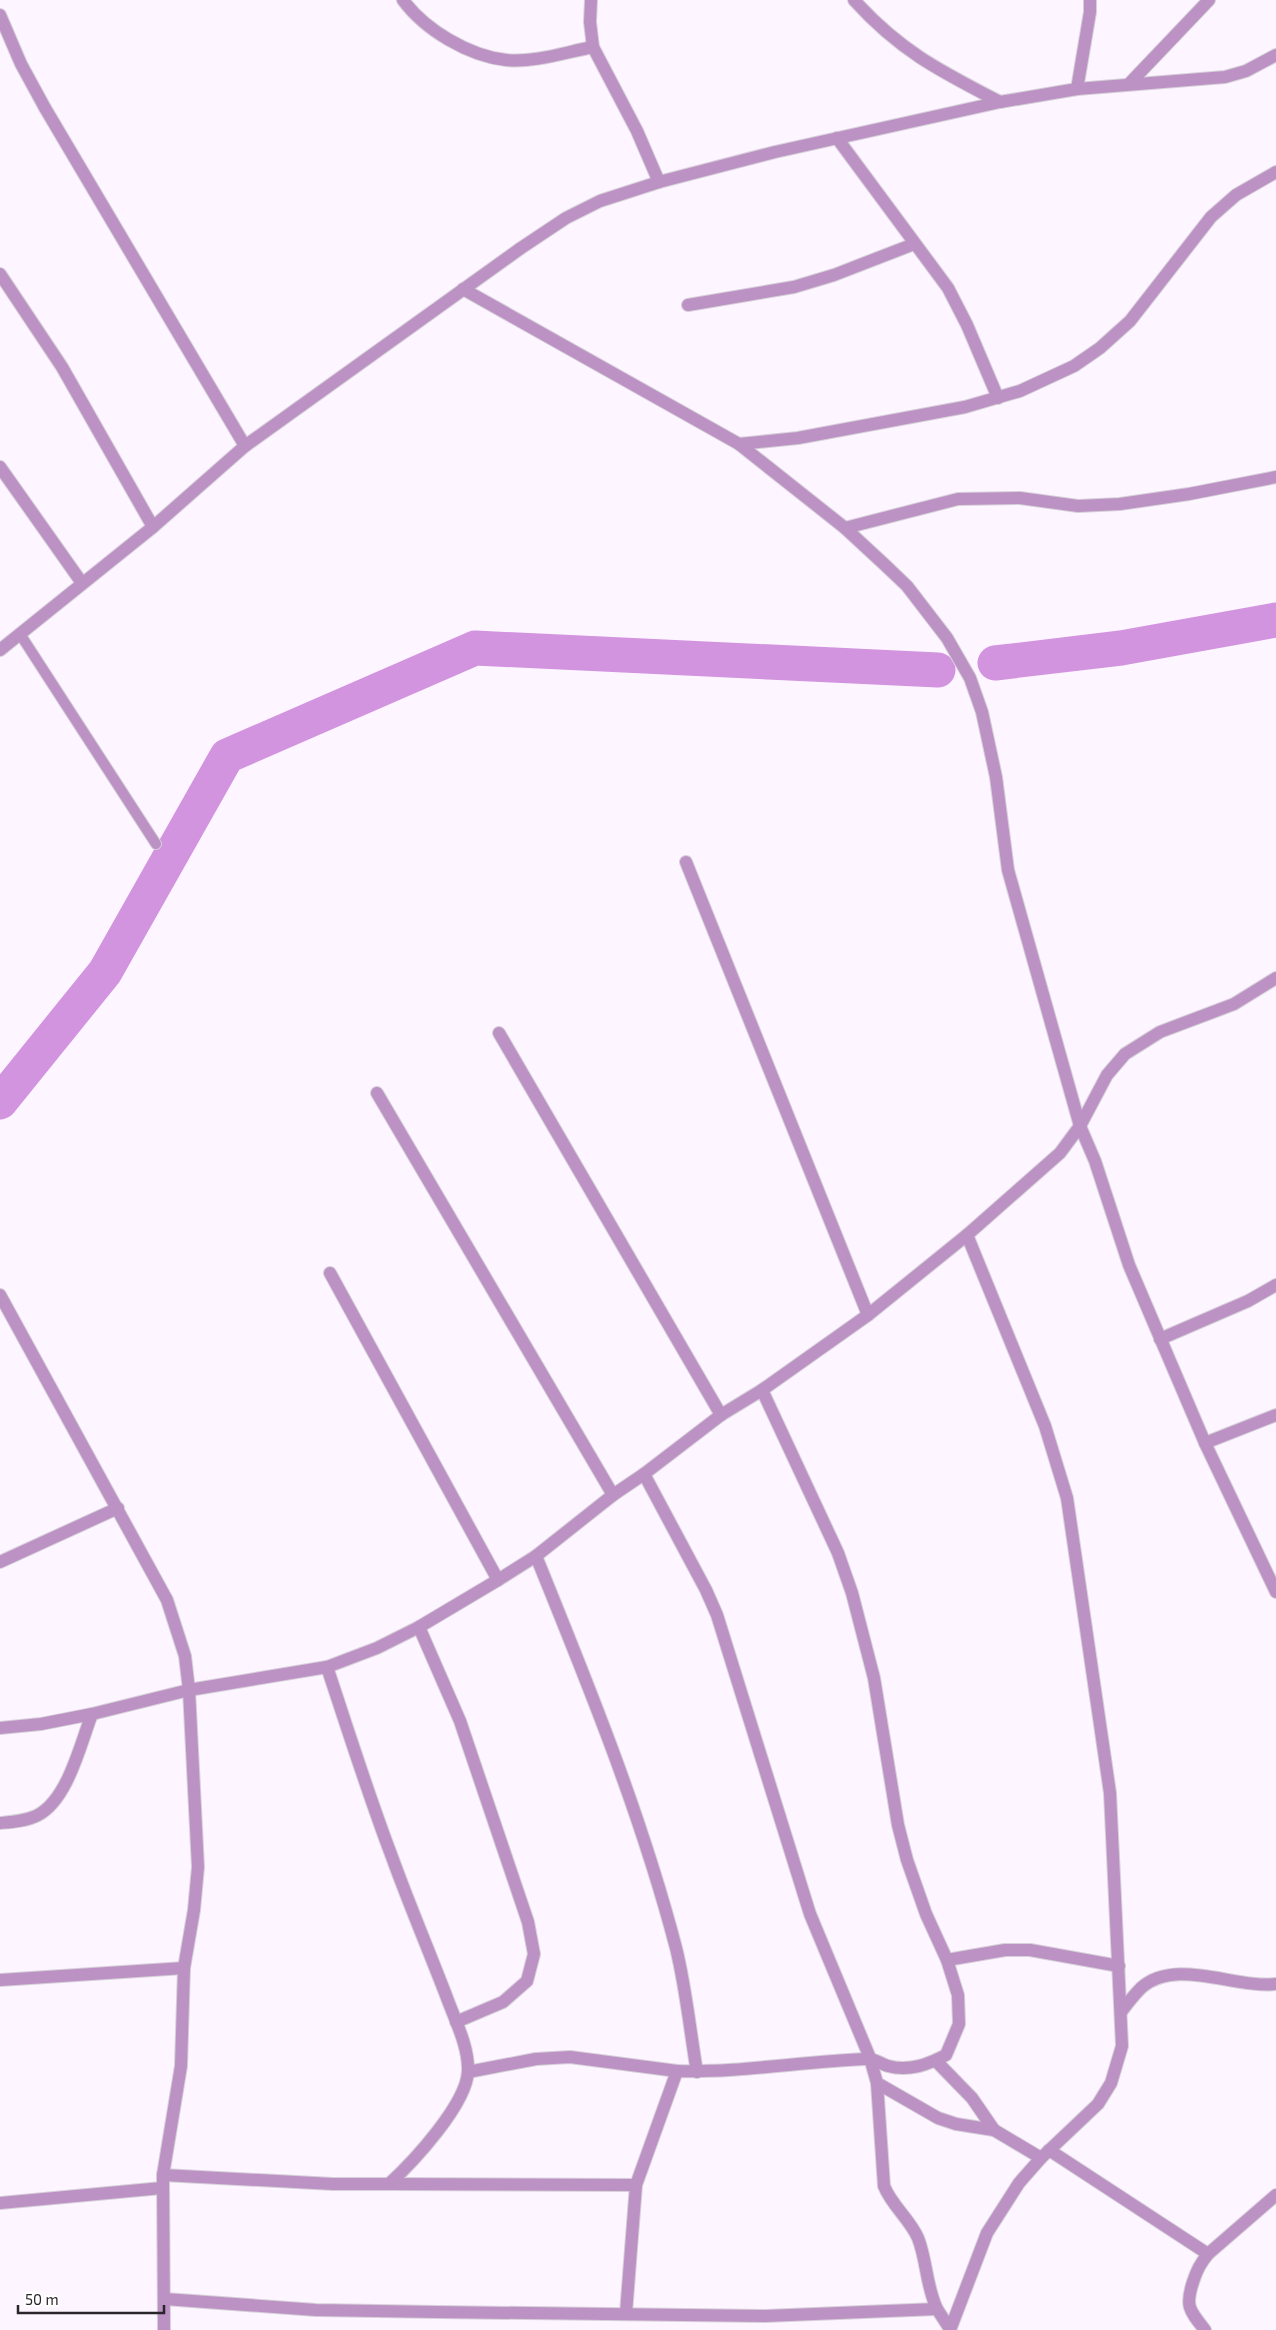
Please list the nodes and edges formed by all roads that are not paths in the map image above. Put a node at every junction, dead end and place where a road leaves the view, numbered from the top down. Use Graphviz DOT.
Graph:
graph roads {
  1 [pos="403,0"];
  2 [pos="591,0"];
  3 [pos="854,0"];
  4 [pos="1090,0"];
  5 [pos="1209,0"];
  6 [pos="0,14"];
  7 [pos="593,47"];
  8 [pos="1276,55"];
  9 [pos="1129,84"];
  10 [pos="1077,89"];
  11 [pos="1000,102"];
  12 [pos="837,138"];
  13 [pos="1276,172"];
  14 [pos="658,182"];
  15 [pos="914,244"];
  16 [pos="0,274"];
  17 [pos="463,289"];
  18 [pos="688,305"];
  19 [pos="998,398"];
  20 [pos="739,444"];
  21 [pos="245,446"];
  22 [pos="0,467"];
  23 [pos="1276,477"];
  24 [pos="153,527"];
  25 [pos="844,528"];
  26 [pos="82,583"];
  27 [pos="20,634"];
  28 [pos="0,650"];
  29 [pos="156,844"];
  30 [pos="686,862"];
  31 [pos="1276,978"];
  32 [pos="499,1033"];
  33 [pos="377,1093"];
  34 [pos="1080,1126"];
  35 [pos="967,1235"];
  36 [pos="330,1273"];
  37 [pos="1276,1284"];
  38 [pos="0,1295"];
  39 [pos="868,1315"];
  40 [pos="1160,1339"];
  41 [pos="762,1390"];
  42 [pos="721,1415"];
  43 [pos="1276,1415"];
  44 [pos="1204,1443"];
  45 [pos="644,1474"];
  46 [pos="613,1495"];
  47 [pos="118,1508"];
  48 [pos="536,1556"];
  49 [pos="0,1562"];
  50 [pos="498,1580"];
  51 [pos="1276,1592"];
  52 [pos="419,1627"];
  53 [pos="327,1667"];
  54 [pos="189,1690"];
  55 [pos="92,1714"];
  56 [pos="0,1728"];
  57 [pos="0,1823"];
  58 [pos="947,1960"];
  59 [pos="1119,1966"];
  60 [pos="184,1968"];
  61 [pos="0,1980"];
  62 [pos="1276,1984"];
  63 [pos="1121,2012"];
  64 [pos="456,2022"];
  65 [pos="870,2058"];
  66 [pos="936,2060"];
  67 [pos="677,2071"];
  68 [pos="468,2072"];
  69 [pos="697,2072"];
  70 [pos="877,2083"];
  71 [pos="994,2130"];
  72 [pos="1045,2154"];
  73 [pos="163,2181"];
  74 [pos="388,2184"];
  75 [pos="636,2184"];
  76 [pos="1276,2195"];
  77 [pos="0,2203"];
  78 [pos="1208,2254"];
  79 [pos="165,2299"];
  80 [pos="937,2309"];
  81 [pos="626,2313"];
  82 [pos="950,2329"];
  83 [pos="164,2330"];
  84 [pos="1205,2330"];
  1 -- 7 [label="street"];
  2 -- 7 [label="street"];
  3 -- 11 [label="street"];
  4 -- 10 [label="street"];
  5 -- 9 [label="street"];
  6 -- 21 [label="street"];
  7 -- 14 [label="street"];
  8 -- 9 [label="street"];
  9 -- 10 [label="street"];
  10 -- 11 [label="street"];
  11 -- 12 [label="street"];
  12 -- 14 [label="street"];
  12 -- 15 [label="street"];
  13 -- 19 [label="street"];
  14 -- 17 [label="street"];
  15 -- 18 [label="street"];
  15 -- 19 [label="street"];
  16 -- 24 [label="street"];
  17 -- 20 [label="street"];
  17 -- 21 [label="street"];
  19 -- 20 [label="street"];
  20 -- 25 [label="street"];
  21 -- 24 [label="street"];
  22 -- 26 [label="street"];
  23 -- 25 [label="street"];
  24 -- 26 [label="street"];
  25 -- 34 [label="street"];
  26 -- 27 [label="street"];
  27 -- 28 [label="street"];
  27 -- 29 [label="lane"];
  30 -- 39 [label="street"];
  31 -- 34 [label="street"];
  32 -- 42 [label="street"];
  33 -- 46 [label="street"];
  34 -- 35 [label="street"];
  34 -- 40 [label="street"];
  35 -- 39 [label="street"];
  35 -- 59 [label="street"];
  36 -- 50 [label="street"];
  37 -- 40 [label="street"];
  38 -- 47 [label="street"];
  39 -- 41 [label="street"];
  40 -- 44 [label="street"];
  41 -- 42 [label="street"];
  41 -- 58 [label="street"];
  42 -- 45 [label="street"];
  43 -- 44 [label="street"];
  44 -- 51 [label="street"];
  45 -- 46 [label="street"];
  45 -- 65 [label="street"];
  46 -- 48 [label="street"];
  47 -- 49 [label="street"];
  47 -- 54 [label="street"];
  48 -- 50 [label="street"];
  48 -- 69 [label="street"];
  50 -- 52 [label="street"];
  52 -- 53 [label="street"];
  52 -- 64 [label="street"];
  53 -- 54 [label="street"];
  53 -- 64 [label="street"];
  54 -- 55 [label="street"];
  54 -- 60 [label="street"];
  55 -- 56 [label="street"];
  55 -- 57 [label="street"];
  58 -- 59 [label="street"];
  58 -- 66 [label="street"];
  59 -- 63 [label="street"];
  60 -- 61 [label="street"];
  60 -- 73 [label="street"];
  62 -- 63 [label="street"];
  63 -- 72 [label="street"];
  64 -- 68 [label="street"];
  65 -- 66 [label="street"];
  65 -- 69 [label="street"];
  65 -- 70 [label="street"];
  66 -- 71 [label="street"];
  67 -- 68 [label="street"];
  67 -- 69 [label="street"];
  67 -- 75 [label="street"];
  68 -- 74 [label="street"];
  70 -- 71 [label="street"];
  70 -- 80 [label="street"];
  71 -- 72 [label="street"];
  72 -- 78 [label="street"];
  72 -- 82 [label="street"];
  73 -- 74 [label="street"];
  73 -- 77 [label="street"];
  73 -- 79 [label="street"];
  74 -- 75 [label="street"];
  75 -- 81 [label="street"];
  76 -- 78 [label="street"];
  78 -- 84 [label="street"];
  79 -- 81 [label="street"];
  79 -- 83 [label="street"];
  80 -- 81 [label="street"];
  80 -- 82 [label="street"];
}
